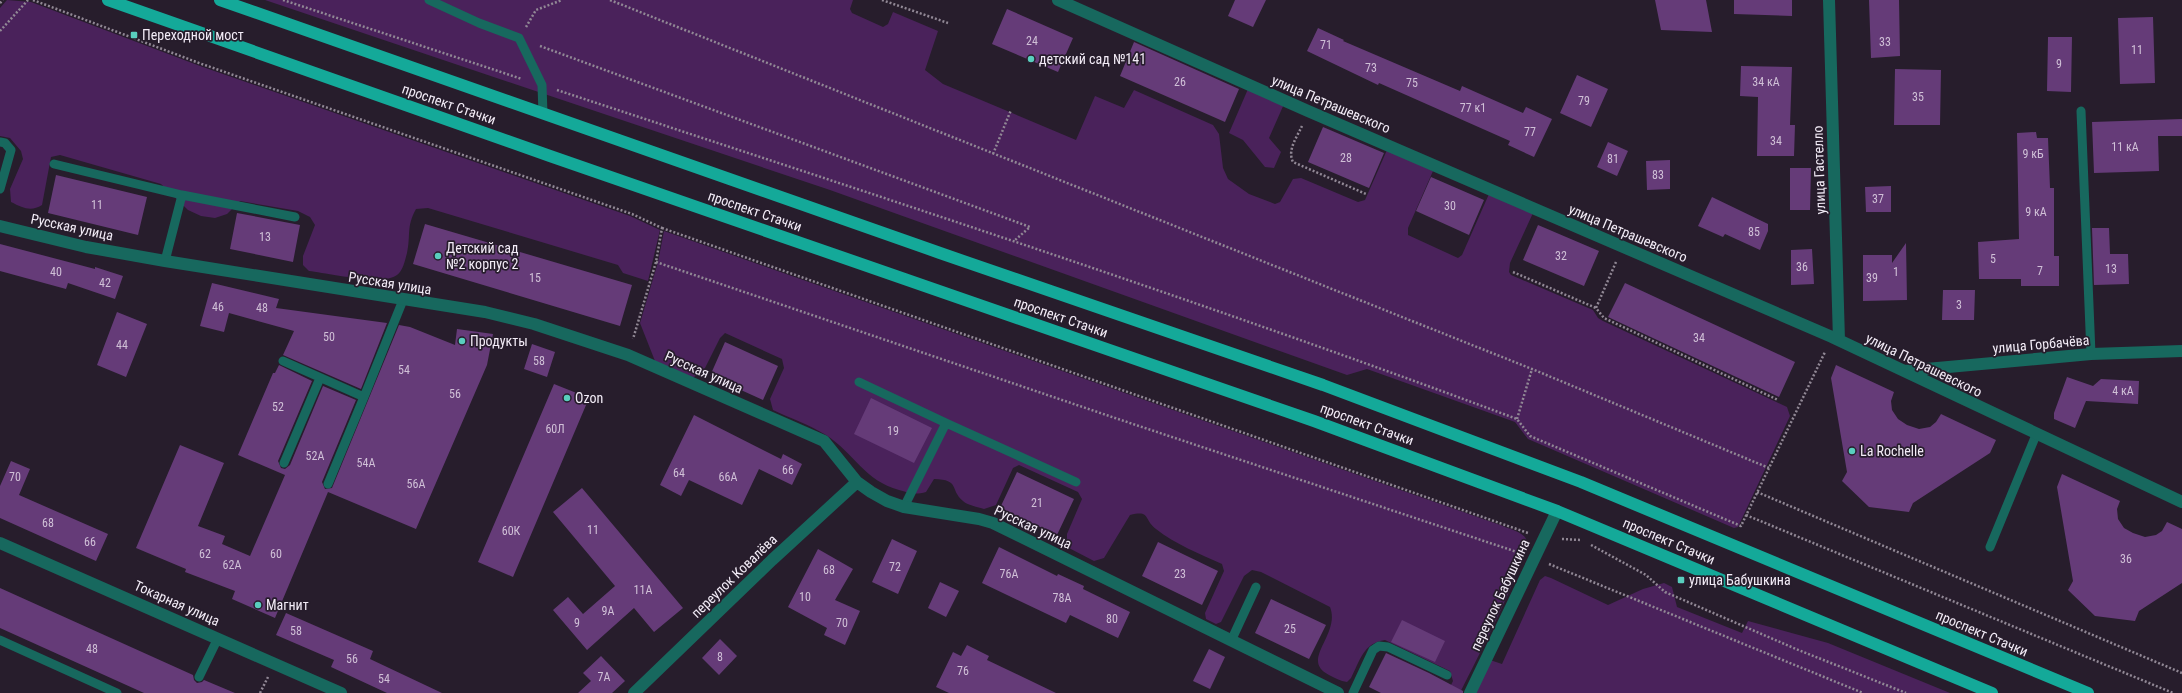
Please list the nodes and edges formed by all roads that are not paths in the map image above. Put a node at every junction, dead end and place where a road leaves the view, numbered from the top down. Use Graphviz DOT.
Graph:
graph roads {
  1 [pos="108,0"];
  2 [pos="220,0"];
  3 [pos="429,0"];
  4 [pos="1059,0"];
  5 [pos="1829,0"];
  6 [pos="2081,111"];
  7 [pos="543,114"];
  8 [pos="0,142"];
  9 [pos="54,164"];
  10 [pos="0,188"];
  11 [pos="182,195"];
  12 [pos="295,217"];
  13 [pos="0,226"];
  14 [pos="165,261"];
  15 [pos="404,300"];
  16 [pos="1835,338"];
  17 [pos="2182,351"];
  18 [pos="2092,354"];
  19 [pos="283,362"];
  20 [pos="1903,372"];
  21 [pos="320,378"];
  22 [pos="859,382"];
  23 [pos="364,397"];
  24 [pos="946,423"];
  25 [pos="2036,435"];
  26 [pos="284,463"];
  27 [pos="857,482"];
  28 [pos="1076,482"];
  29 [pos="328,484"];
  30 [pos="2182,502"];
  31 [pos="904,507"];
  32 [pos="1557,511"];
  33 [pos="0,543"];
  34 [pos="1990,547"];
  35 [pos="1256,587"];
  36 [pos="218,638"];
  37 [pos="0,640"];
  38 [pos="1230,641"];
  39 [pos="1447,675"];
  40 [pos="199,677"];
  41 [pos="117,693"];
  42 [pos="341,693"];
  43 [pos="634,693"];
  44 [pos="1338,693"];
  45 [pos="1353,693"];
  46 [pos="1470,693"];
  47 [pos="1992,693"];
  48 [pos="2088,693"];
  1 -- 32 [label="main road, проспект Стачки"];
  2 -- 7 [label="main road, проспект Стачки"];
  3 -- 7 [label="lane"];
  4 -- 16 [label="street, улица Петрашевского"];
  5 -- 16 [label="street, улица Гастелло"];
  6 -- 18 [label="lane"];
  7 -- 48 [label="main road, проспект Стачки"];
  8 -- 10 [label="lane"];
  9 -- 11 [label="lane"];
  11 -- 12 [label="lane"];
  11 -- 14 [label="lane"];
  13 -- 14 [label="street, Русская улица"];
  14 -- 15 [label="street, Русская улица"];
  15 -- 23 [label="lane"];
  15 -- 27 [label="street, Русская улица"];
  16 -- 20 [label="street, улица Петрашевского"];
  17 -- 18 [label="street, улица Горбачёва"];
  18 -- 20 [label="street, улица Горбачёва"];
  19 -- 21 [label="lane"];
  20 -- 25 [label="street, улица Петрашевского"];
  21 -- 23 [label="lane"];
  21 -- 26 [label="lane"];
  22 -- 24 [label="lane"];
  23 -- 29 [label="lane"];
  24 -- 28 [label="lane"];
  24 -- 31 [label="lane"];
  25 -- 30 [label="street, улица Петрашевского"];
  25 -- 34 [label="lane"];
  27 -- 31 [label="street, Русская улица"];
  27 -- 43 [label="street, переулок Ковалёва"];
  31 -- 38 [label="street, Русская улица"];
  32 -- 46 [label="street, переулок Бабушкина"];
  32 -- 47 [label="main road, проспект Стачки"];
  33 -- 36 [label="street, Токарная улица"];
  35 -- 38 [label="lane"];
  36 -- 40 [label="lane"];
  36 -- 42 [label="street, Токарная улица"];
  37 -- 41 [label="lane"];
  38 -- 44 [label="street, Русская улица"];
  39 -- 45 [label="lane"];
}
